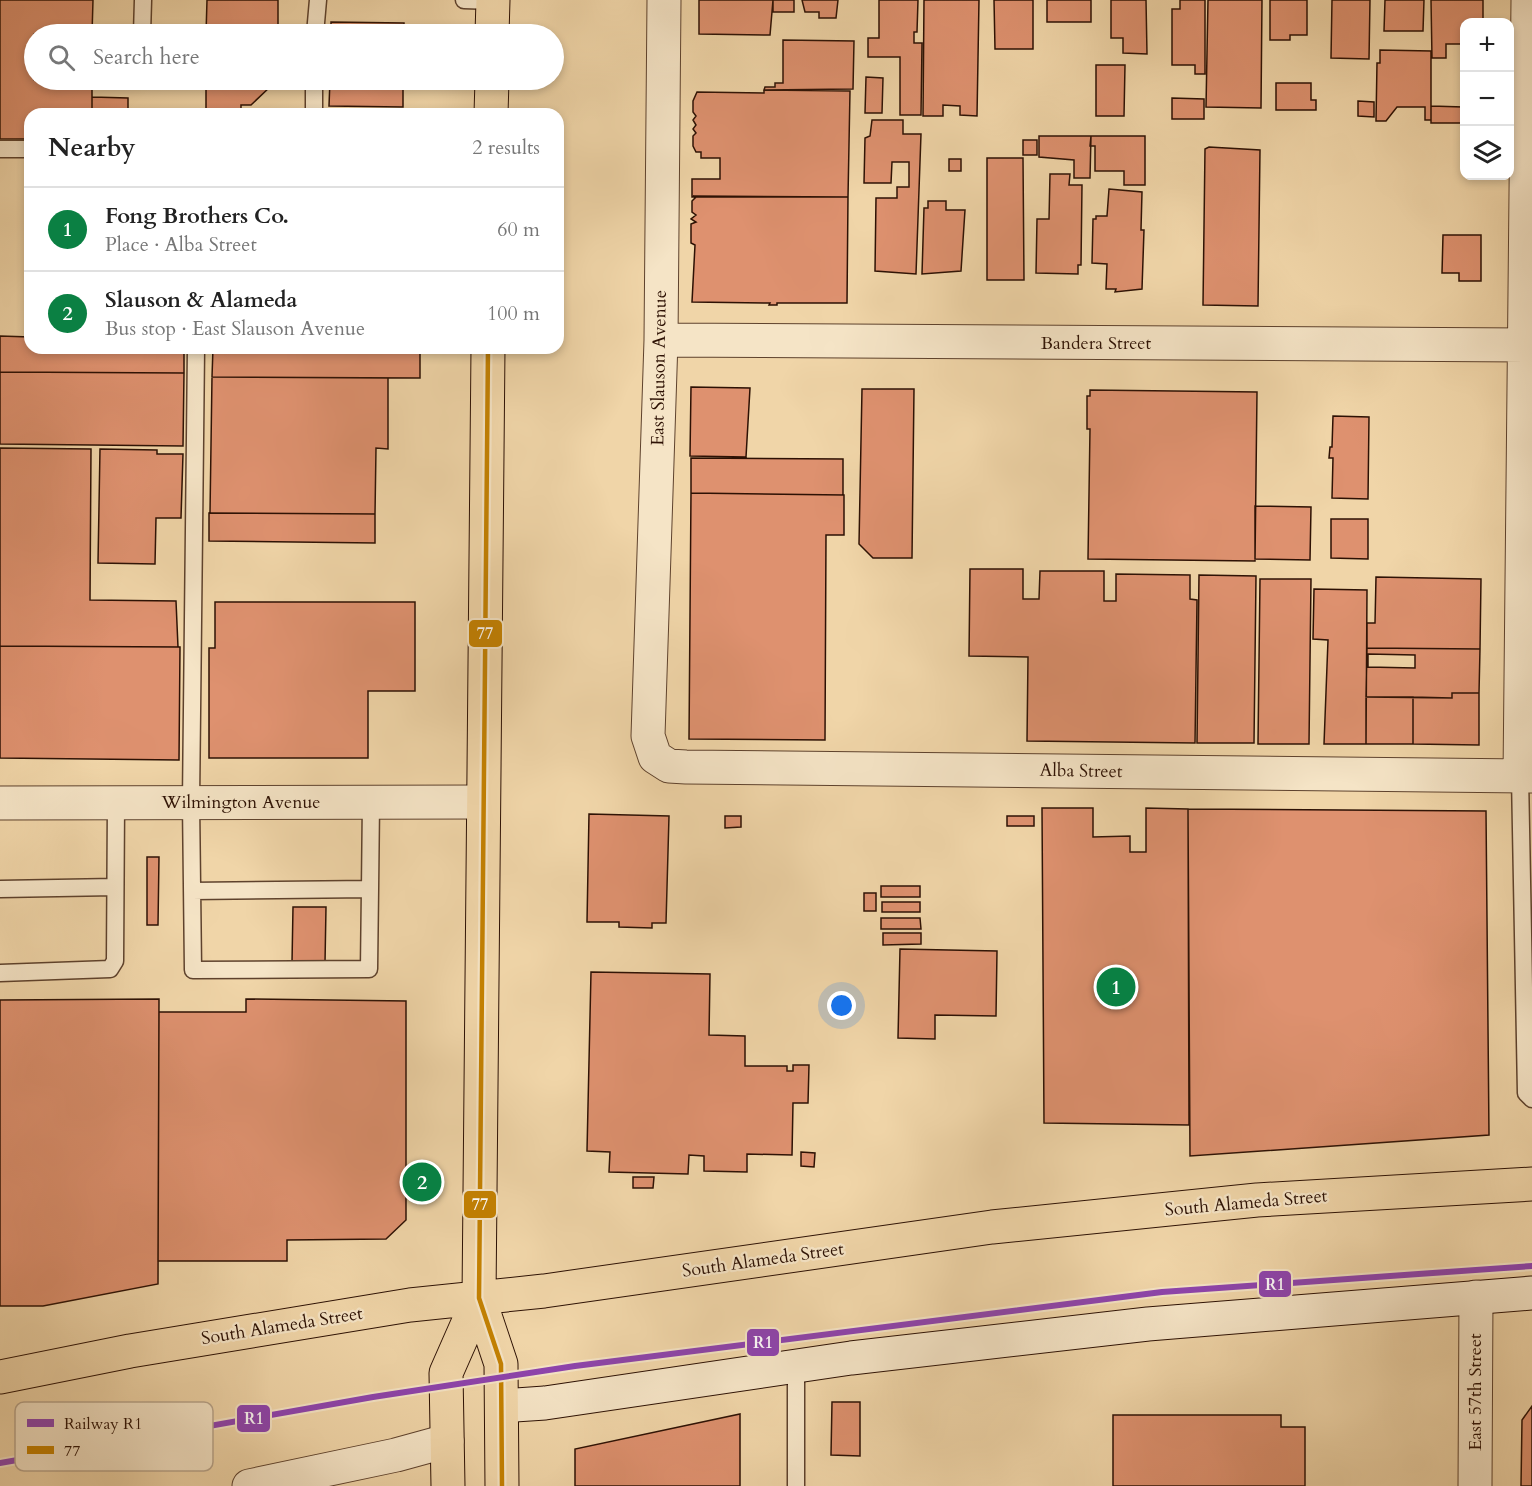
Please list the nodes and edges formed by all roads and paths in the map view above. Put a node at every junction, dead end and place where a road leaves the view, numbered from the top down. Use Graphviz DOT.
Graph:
graph roads {
  1 [pos="143,0"];
  2 [pos="318,0"];
  3 [pos="483,0"];
  4 [pos="663,0"];
  5 [pos="1528,0"];
  6 [pos="142,24"];
  7 [pos="316,24"];
  8 [pos="489,24"];
  9 [pos="314,90"];
  10 [pos="492,90"];
  11 [pos="314,108"];
  12 [pos="491,108"];
  13 [pos="0,149"];
  14 [pos="24,149"];
  15 [pos="661,340"];
  16 [pos="1528,345"];
  17 [pos="196,354"];
  18 [pos="489,354"];
  19 [pos="1527,572"];
  20 [pos="648,736"];
  21 [pos="1526,776"];
  22 [pos="116,802"];
  23 [pos="191,802"];
  24 [pos="371,802"];
  25 [pos="483,802"];
  26 [pos="0,803"];
  27 [pos="115,887"];
  28 [pos="0,889"];
  29 [pos="370,889"];
  30 [pos="192,891"];
  31 [pos="0,973"];
  32 [pos="1532,1099"];
  33 [pos="1532,1184"];
  34 [pos="1532,1293"];
  35 [pos="1476,1297"];
  36 [pos="479,1298"];
  37 [pos="796,1368"];
  38 [pos="0,1377"];
  39 [pos="502,1406"];
  40 [pos="447,1441"];
  41 [pos="249,1486"];
  42 [pos="448,1486"];
  43 [pos="502,1486"];
  44 [pos="796,1486"];
  45 [pos="1475,1486"];
  1 -- 6 [label="lane"];
  2 -- 7 [label="lane"];
  3 -- 8 [label="main road"];
  4 -- 15 [label="street, East Slauson Avenue"];
  5 -- 16 [label="street"];
  9 -- 11 [label="lane"];
  10 -- 12 [label="main road"];
  13 -- 14 [label="lane"];
  15 -- 16 [label="street, Bandera Street"];
  15 -- 20 [label="street, East Slauson Avenue"];
  16 -- 19 [label="street"];
  17 -- 23 [label="lane"];
  18 -- 25 [label="main road"];
  19 -- 21 [label="street"];
  20 -- 21 [label="street, Alba Street"];
  21 -- 32 [label="lane"];
  22 -- 23 [label="street, Wilmington Avenue"];
  22 -- 26 [label="street, Wilmington Avenue"];
  22 -- 27 [label="lane"];
  23 -- 24 [label="street, Wilmington Avenue"];
  23 -- 30 [label="lane"];
  24 -- 25 [label="street, Wilmington Avenue"];
  24 -- 29 [label="lane"];
  25 -- 36 [label="main road"];
  27 -- 28 [label="lane"];
  27 -- 31 [label="lane"];
  29 -- 30 [label="lane"];
  29 -- 30 [label="lane"];
  33 -- 36 [label="main road, South Alameda Street"];
  34 -- 35 [label="street"];
  35 -- 37 [label="street"];
  35 -- 45 [label="street, East 57th Street"];
  36 -- 38 [label="main road, South Alameda Street"];
  36 -- 39 [label="main road"];
  36 -- 40 [label="main road"];
  37 -- 39 [label="street"];
  37 -- 44 [label="lane"];
  39 -- 43 [label="main road"];
  40 -- 41 [label="street"];
  40 -- 42 [label="main road"];
}
